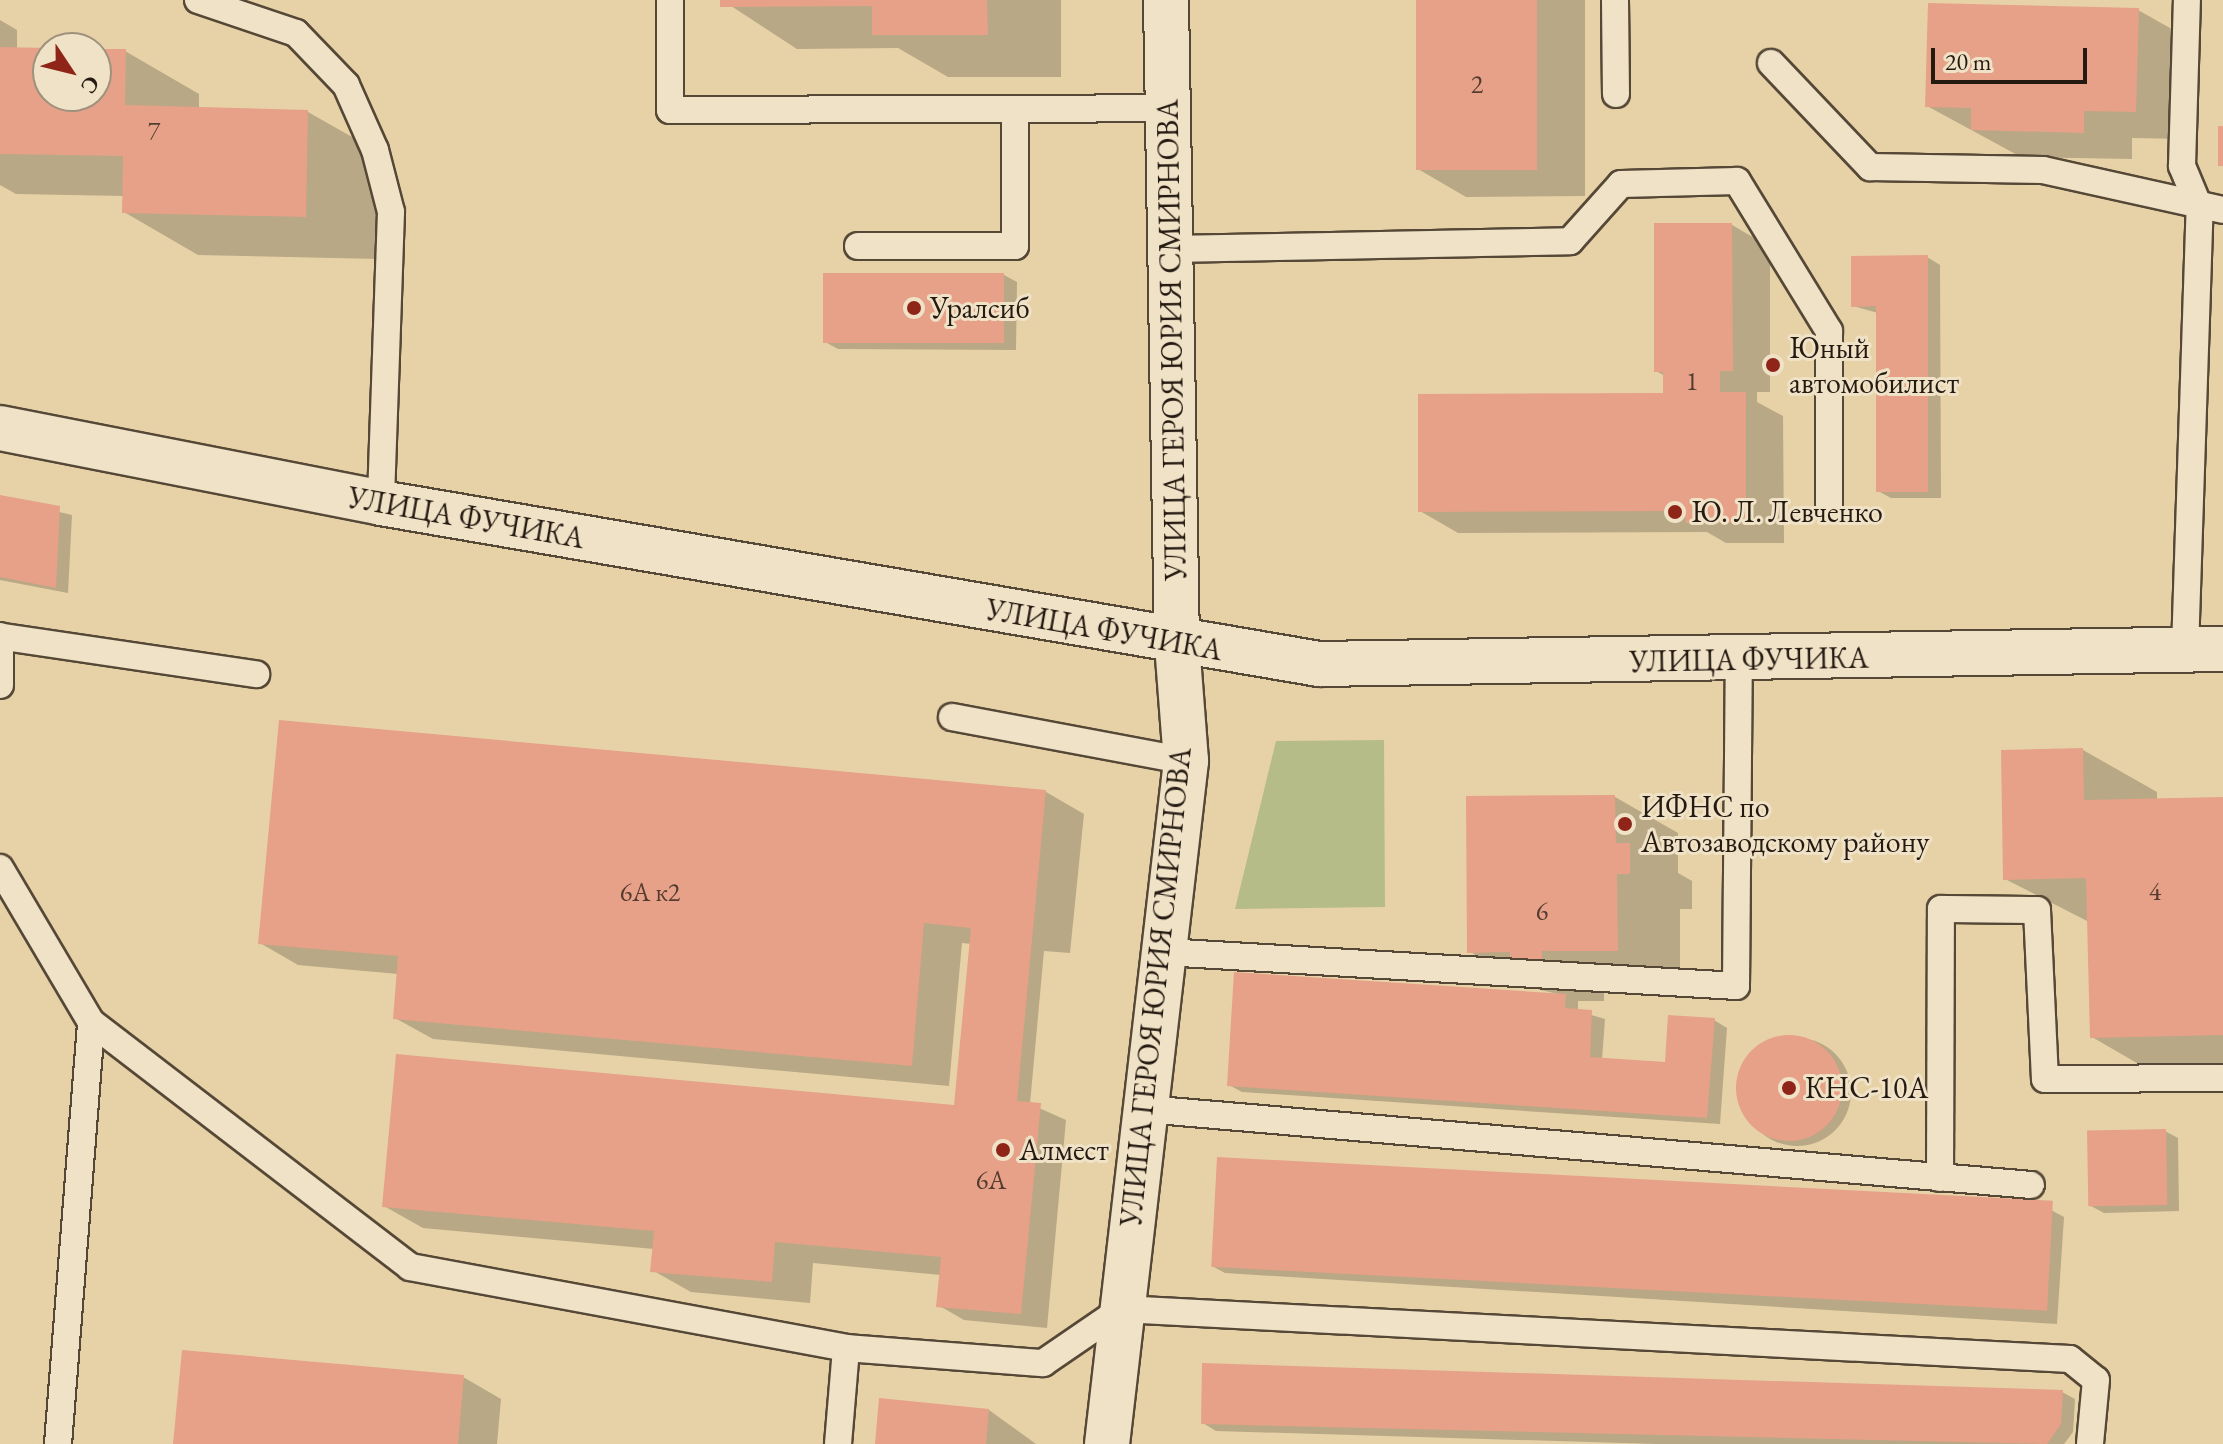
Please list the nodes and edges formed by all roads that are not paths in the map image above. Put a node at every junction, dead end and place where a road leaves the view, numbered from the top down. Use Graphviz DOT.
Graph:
graph roads {
  1 [pos="198,0"];
  2 [pos="670,0"];
  3 [pos="1166,0"];
  4 [pos="1615,0"];
  5 [pos="2187,0"];
  6 [pos="1771,63"];
  7 [pos="1616,94"];
  8 [pos="1169,108"];
  9 [pos="1015,109"];
  10 [pos="2212,210"];
  11 [pos="858,246"];
  12 [pos="1171,249"];
  13 [pos="0,428"];
  14 [pos="381,503"];
  15 [pos="1829,508"];
  16 [pos="2,637"];
  17 [pos="1177,644"];
  18 [pos="2204,650"];
  19 [pos="1739,660"];
  20 [pos="256,674"];
  21 [pos="0,685"];
  22 [pos="952,717"];
  23 [pos="1186,761"];
  24 [pos="0,868"];
  25 [pos="1164,952"];
  26 [pos="91,1022"];
  27 [pos="2223,1078"];
  28 [pos="1145,1109"];
  29 [pos="1940,1178"];
  30 [pos="2031,1185"];
  31 [pos="1122,1309"];
  32 [pos="846,1348"];
  33 [pos="58,1444"];
  34 [pos="838,1444"];
  35 [pos="1107,1444"];
  36 [pos="2090,1444"];
  1 -- 14 [label="lane"];
  2 -- 9 [label="lane"];
  3 -- 8 [label="street, УЛИЦА ГЕРОЯ ЮРИЯ СМИРНОВА"];
  4 -- 7 [label="lane"];
  5 -- 10 [label="lane"];
  6 -- 10 [label="lane"];
  8 -- 9 [label="lane"];
  8 -- 12 [label="street, УЛИЦА ГЕРОЯ ЮРИЯ СМИРНОВА"];
  9 -- 11 [label="lane"];
  10 -- 18 [label="lane"];
  12 -- 15 [label="lane"];
  12 -- 17 [label="street, УЛИЦА ГЕРОЯ ЮРИЯ СМИРНОВА"];
  13 -- 14 [label="street, УЛИЦА ФУЧИКА"];
  14 -- 17 [label="street, УЛИЦА ФУЧИКА"];
  16 -- 20 [label="lane"];
  16 -- 21 [label="lane"];
  17 -- 19 [label="street, УЛИЦА ФУЧИКА"];
  17 -- 23 [label="street, УЛИЦА ГЕРОЯ ЮРИЯ СМИРНОВА"];
  18 -- 19 [label="street, УЛИЦА ФУЧИКА"];
  19 -- 25 [label="lane"];
  22 -- 23 [label="lane"];
  23 -- 25 [label="street, УЛИЦА ГЕРОЯ ЮРИЯ СМИРНОВА"];
  24 -- 26 [label="lane"];
  25 -- 28 [label="street, УЛИЦА ГЕРОЯ ЮРИЯ СМИРНОВА"];
  26 -- 32 [label="lane"];
  26 -- 33 [label="lane"];
  27 -- 29 [label="lane"];
  28 -- 29 [label="lane"];
  28 -- 31 [label="street, УЛИЦА ГЕРОЯ ЮРИЯ СМИРНОВА"];
  29 -- 30 [label="lane"];
  31 -- 32 [label="lane"];
  31 -- 35 [label="street, УЛИЦА ГЕРОЯ ЮРИЯ СМИРНОВА"];
  31 -- 36 [label="lane"];
  32 -- 34 [label="lane"];
}
